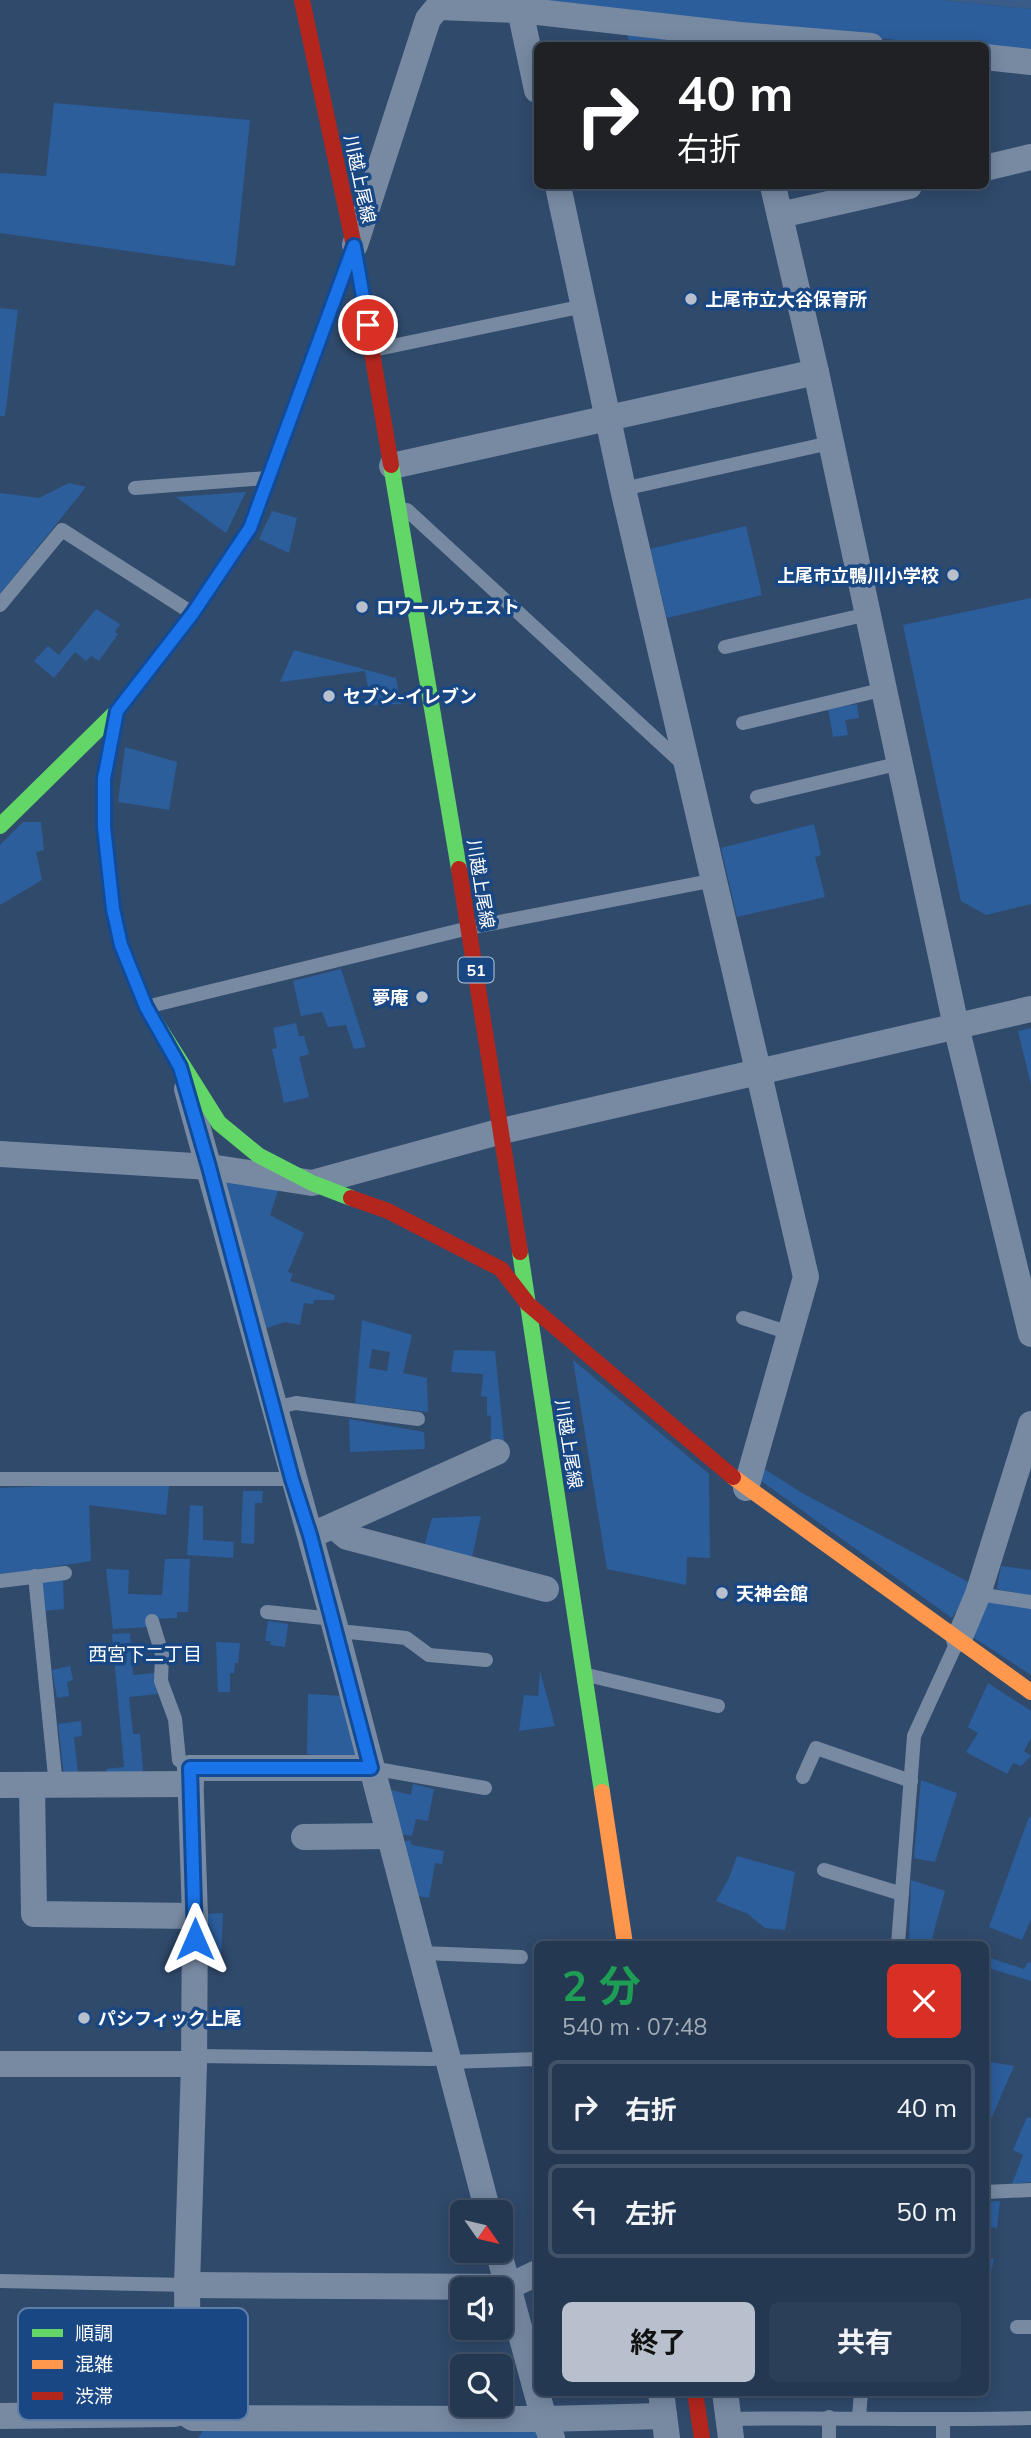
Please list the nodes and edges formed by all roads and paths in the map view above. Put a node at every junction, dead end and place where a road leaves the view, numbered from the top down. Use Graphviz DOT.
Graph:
graph roads {
  1 [pos="302,0"];
  2 [pos="520,10"];
  3 [pos="742,40"];
  4 [pos="785,42"];
  5 [pos="989,57"];
  6 [pos="1031,62"];
  7 [pos="534,76"];
  8 [pos="1031,157"];
  9 [pos="989,167"];
  10 [pos="559,189"];
  11 [pos="774,189"];
  12 [pos="896,189"];
  13 [pos="780,215"];
  14 [pos="354,246"];
  15 [pos="584,306"];
  16 [pos="372,351"];
  17 [pos="816,372"];
  18 [pos="608,416"];
  19 [pos="830,443"];
  20 [pos="392,466"];
  21 [pos="268,478"];
  22 [pos="135,488"];
  23 [pos="623,489"];
  24 [pos="398,502"];
  25 [pos="0,605"];
  26 [pos="193,613"];
  27 [pos="868,614"];
  28 [pos="725,647"];
  29 [pos="885,689"];
  30 [pos="117,711"];
  31 [pos="743,723"];
  32 [pos="901,763"];
  33 [pos="689,770"];
  34 [pos="757,797"];
  35 [pos="0,826"];
  36 [pos="715,880"];
  37 [pos="469,928"];
  38 [pos="146,1007"];
  39 [pos="1031,1009"];
  40 [pos="956,1026"];
  41 [pos="180,1067"];
  42 [pos="759,1073"];
  43 [pos="502,1131"];
  44 [pos="0,1154"];
  45 [pos="209,1167"];
  46 [pos="312,1183"];
  47 [pos="528,1304"];
  48 [pos="743,1318"];
  49 [pos="790,1333"];
  50 [pos="1031,1334"];
  51 [pos="274,1408"];
  52 [pos="418,1419"];
  53 [pos="1031,1424"];
  54 [pos="497,1452"];
  55 [pos="0,1479"];
  56 [pos="292,1479"];
  57 [pos="746,1488"];
  58 [pos="322,1531"];
  59 [pos="65,1573"];
  60 [pos="35,1576"];
  61 [pos="0,1581"];
  62 [pos="546,1589"];
  63 [pos="978,1594"];
  64 [pos="1031,1602"];
  65 [pos="267,1612"];
  66 [pos="152,1621"];
  67 [pos="334,1627"];
  68 [pos="959,1639"];
  69 [pos="486,1660"];
  70 [pos="584,1675"];
  71 [pos="1031,1692"];
  72 [pos="718,1706"];
  73 [pos="371,1768"];
  74 [pos="191,1776"];
  75 [pos="803,1777"];
  76 [pos="911,1781"];
  77 [pos="0,1785"];
  78 [pos="44,1786"];
  79 [pos="485,1788"];
  80 [pos="389,1836"];
  81 [pos="304,1837"];
  82 [pos="824,1870"];
  83 [pos="902,1894"];
  84 [pos="195,1916"];
  85 [pos="625,1941"];
  86 [pos="898,1941"];
  87 [pos="422,1953"];
  88 [pos="521,1957"];
  89 [pos="448,2059"];
  90 [pos="534,2059"];
  91 [pos="194,2060"];
  92 [pos="0,2064"];
  93 [pos="1031,2190"];
  94 [pos="989,2192"];
  95 [pos="485,2200"];
  96 [pos="534,2274"];
  97 [pos="0,2281"];
  98 [pos="187,2285"];
  99 [pos="513,2285"];
  100 [pos="450,2287"];
  101 [pos="513,2305"];
  102 [pos="187,2308"];
  103 [pos="534,2379"];
  104 [pos="539,2396"];
  105 [pos="696,2396"];
  106 [pos="726,2396"];
  107 [pos="861,2396"];
  108 [pos="664,2415"];
  109 [pos="0,2416"];
  110 [pos="18,2416"];
  111 [pos="828,2417"];
  112 [pos="859,2417"];
  113 [pos="1031,2418"];
  114 [pos="943,2421"];
  115 [pos="189,2422"];
  116 [pos="548,2428"];
  117 [pos="730,2428"];
  118 [pos="702,2438"];
  119 [pos="829,2438"];
  120 [pos="943,2438"];
  1 -- 14 [label="street, 川越上尾線 / 51"];
  2 -- 3 [label="street"];
  2 -- 7 [label="street"];
  2 -- 14 [label="street"];
  3 -- 4 [label="street"];
  5 -- 6 [label="street"];
  8 -- 9 [label="street"];
  10 -- 15 [label="street"];
  11 -- 13 [label="street"];
  12 -- 13 [label="street"];
  13 -- 17 [label="street"];
  14 -- 16 [label="street, 川越上尾線 / 51"];
  14 -- 21 [label="street"];
  15 -- 16 [label="lane"];
  15 -- 18 [label="street"];
  16 -- 20 [label="street, 川越上尾線 / 51"];
  17 -- 18 [label="street"];
  17 -- 19 [label="street"];
  18 -- 20 [label="street"];
  18 -- 23 [label="street"];
  19 -- 23 [label="lane"];
  19 -- 27 [label="street"];
  20 -- 24 [label="street, 川越上尾線 / 51"];
  21 -- 22 [label="lane"];
  21 -- 26 [label="street"];
  23 -- 33 [label="street"];
  24 -- 33 [label="lane"];
  24 -- 37 [label="street, 川越上尾線 / 51"];
  25 -- 26 [label="lane"];
  26 -- 30 [label="street"];
  27 -- 28 [label="lane"];
  27 -- 29 [label="street"];
  29 -- 31 [label="lane"];
  29 -- 32 [label="street"];
  30 -- 35 [label="street"];
  30 -- 38 [label="street"];
  32 -- 34 [label="lane"];
  32 -- 40 [label="street"];
  33 -- 36 [label="street"];
  36 -- 37 [label="lane"];
  36 -- 42 [label="street"];
  37 -- 38 [label="lane"];
  37 -- 43 [label="street, 川越上尾線 / 51"];
  38 -- 41 [label="street"];
  39 -- 40 [label="street"];
  40 -- 42 [label="street"];
  40 -- 50 [label="street"];
  41 -- 45 [label="street"];
  41 -- 46 [label="street"];
  42 -- 43 [label="street"];
  42 -- 49 [label="street"];
  43 -- 46 [label="street"];
  43 -- 47 [label="street, 川越上尾線 / 51"];
  44 -- 45 [label="street"];
  45 -- 46 [label="street"];
  45 -- 51 [label="street"];
  46 -- 47 [label="street"];
  47 -- 57 [label="street"];
  47 -- 70 [label="street, 川越上尾線 / 51"];
  48 -- 49 [label="lane"];
  49 -- 57 [label="street"];
  51 -- 52 [label="lane"];
  51 -- 56 [label="street"];
  53 -- 63 [label="street"];
  54 -- 58 [label="street"];
  55 -- 56 [label="lane"];
  56 -- 58 [label="street"];
  57 -- 68 [label="street"];
  58 -- 62 [label="street"];
  58 -- 67 [label="street"];
  59 -- 60 [label="lane"];
  60 -- 61 [label="lane"];
  60 -- 78 [label="lane"];
  63 -- 64 [label="lane"];
  63 -- 68 [label="street"];
  65 -- 67 [label="lane"];
  66 -- 74 [label="lane"];
  67 -- 69 [label="lane"];
  67 -- 73 [label="street"];
  68 -- 71 [label="street"];
  68 -- 76 [label="lane"];
  70 -- 72 [label="lane"];
  70 -- 85 [label="street, 川越上尾線 / 51"];
  73 -- 74 [label="street"];
  73 -- 79 [label="lane"];
  73 -- 80 [label="street"];
  74 -- 78 [label="street"];
  74 -- 84 [label="street"];
  75 -- 76 [label="lane"];
  76 -- 83 [label="lane"];
  77 -- 78 [label="street"];
  78 -- 84 [label="street"];
  80 -- 81 [label="street"];
  80 -- 87 [label="street"];
  82 -- 83 [label="lane"];
  83 -- 86 [label="lane"];
  84 -- 91 [label="street"];
  87 -- 88 [label="lane"];
  87 -- 89 [label="street"];
  89 -- 90 [label="lane"];
  89 -- 91 [label="lane"];
  89 -- 95 [label="street"];
  91 -- 92 [label="street"];
  91 -- 98 [label="street"];
  93 -- 94 [label="lane"];
  96 -- 99 [label="street"];
  97 -- 98 [label="lane"];
  98 -- 100 [label="street"];
  98 -- 102 [label="street"];
  101 -- 103 [label="street"];
  104 -- 116 [label="street"];
  105 -- 118 [label="street"];
  106 -- 117 [label="street"];
  107 -- 112 [label="lane"];
  108 -- 116 [label="street"];
  109 -- 110 [label="street"];
  111 -- 112 [label="lane"];
  111 -- 117 [label="lane"];
  111 -- 119 [label="lane"];
  112 -- 114 [label="lane"];
  113 -- 114 [label="lane"];
  114 -- 120 [label="lane"];
  115 -- 116 [label="street"];
}
